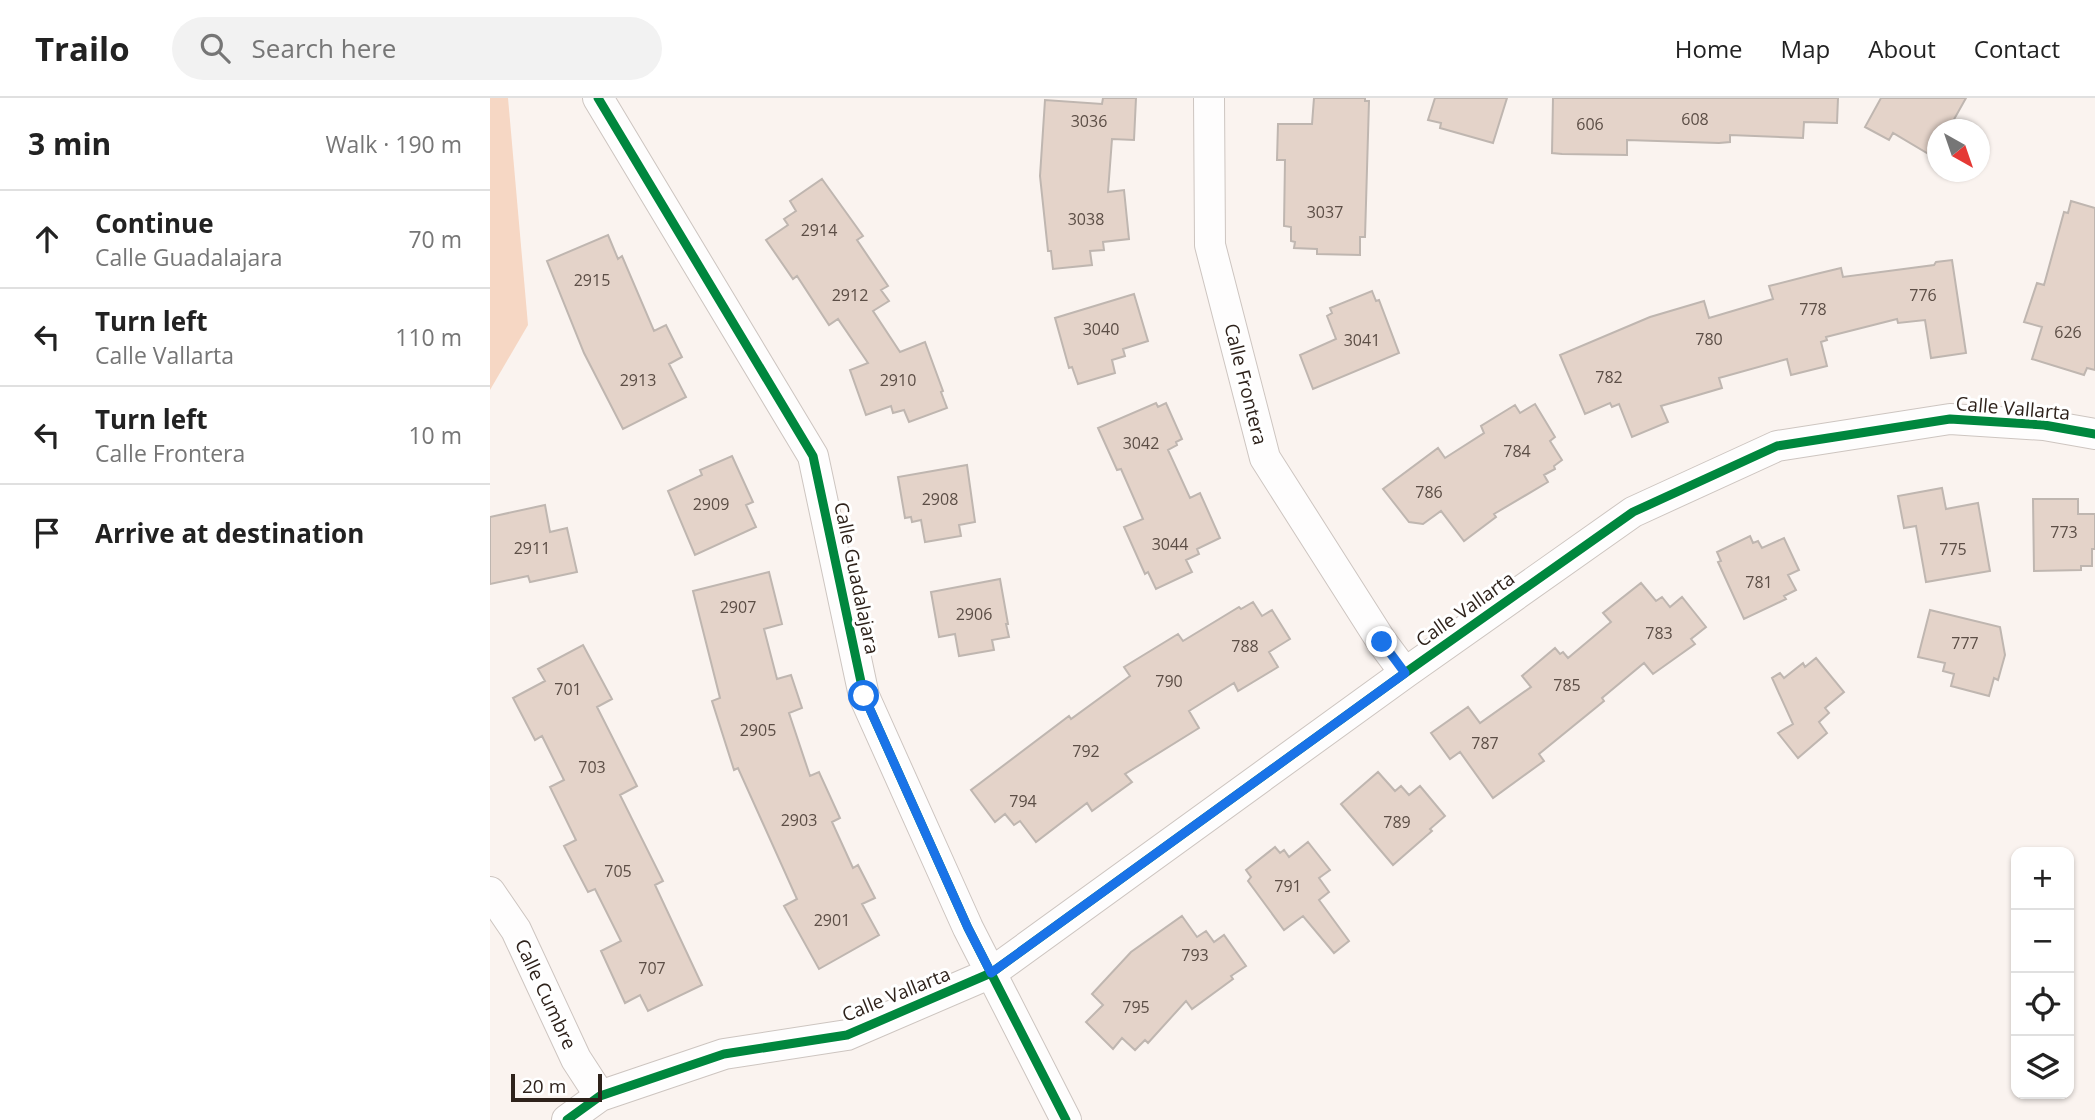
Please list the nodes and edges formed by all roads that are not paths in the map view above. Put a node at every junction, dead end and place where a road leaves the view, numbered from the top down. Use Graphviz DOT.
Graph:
graph roads {
  1 [pos="598,98"];
  2 [pos="1209,98"];
  3 [pos="2095,434"];
  4 [pos="1405,673"];
  5 [pos="490,892"];
  6 [pos="991,973"];
  7 [pos="600,1096"];
  8 [pos="567,1120"];
  9 [pos="1066,1120"];
  1 -- 6 [label="street, Calle Guadalajara"];
  2 -- 4 [label="street, Calle Frontera"];
  3 -- 4 [label="street, Calle Vallarta"];
  4 -- 6 [label="street, Calle Vallarta"];
  5 -- 7 [label="street, Calle Cumbre"];
  6 -- 7 [label="street, Calle Vallarta"];
  6 -- 9 [label="street, Calle Guadalajara"];
  7 -- 8 [label="street, Calle Vallarta"];
}
